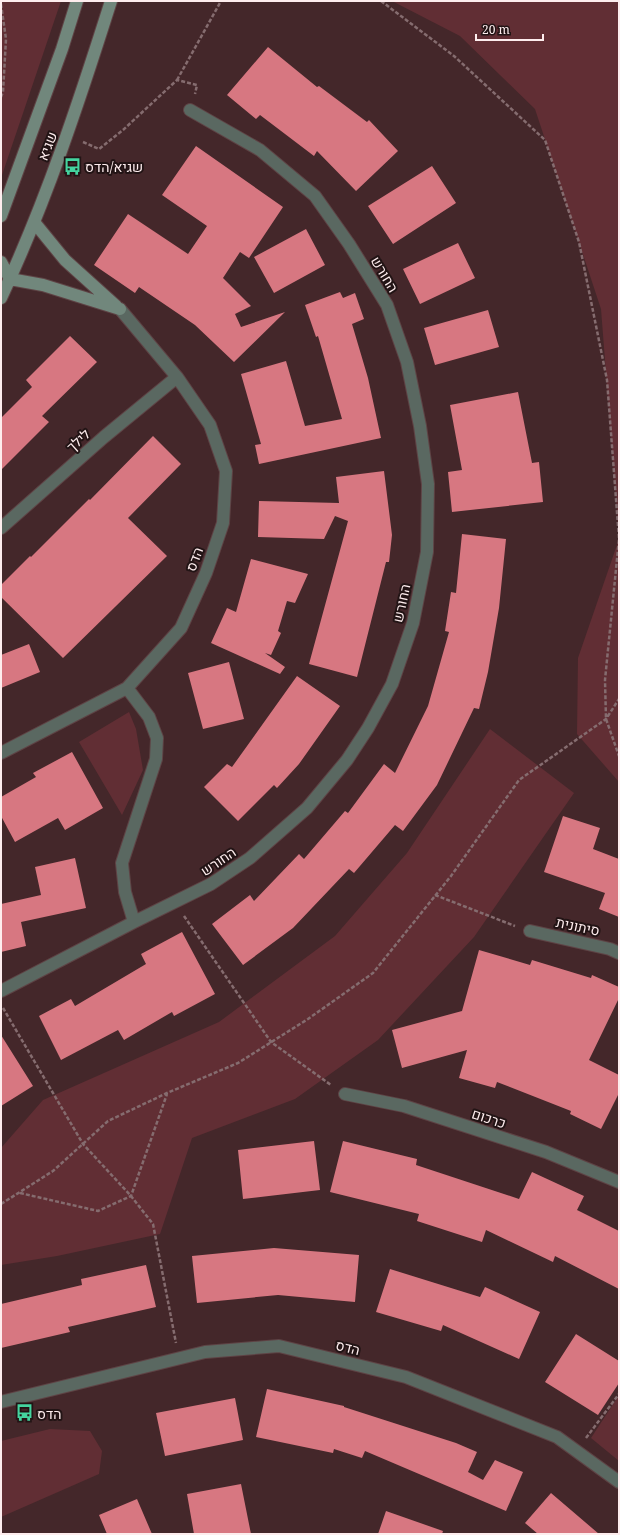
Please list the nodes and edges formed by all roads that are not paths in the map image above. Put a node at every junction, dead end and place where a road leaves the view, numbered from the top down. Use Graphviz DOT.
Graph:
graph roads {
  1 [pos="77,1"];
  2 [pos="111,1"];
  3 [pos="190,110"];
  4 [pos="1,216"];
  5 [pos="34,222"];
  6 [pos="1,262"];
  7 [pos="10,279"];
  8 [pos="1,298"];
  9 [pos="120,310"];
  10 [pos="177,377"];
  11 [pos="1,528"];
  12 [pos="127,688"];
  13 [pos="1,753"];
  14 [pos="134,922"];
  15 [pos="530,931"];
  16 [pos="619,953"];
  17 [pos="1,992"];
  18 [pos="345,1094"];
  19 [pos="619,1182"];
  20 [pos="1,1402"];
  21 [pos="619,1482"];
  1 -- 4 [label="street, שגיא"];
  2 -- 5 [label="street, שגיא"];
  3 -- 14 [label="street, החורש"];
  5 -- 7 [label="street, שגיא"];
  5 -- 9 [label="street"];
  6 -- 7 [label="street"];
  7 -- 8 [label="street, שגיא"];
  7 -- 9 [label="street"];
  9 -- 10 [label="street, הדס"];
  10 -- 11 [label="street, לילך"];
  10 -- 12 [label="street, הדס"];
  12 -- 13 [label="street, הדס"];
  12 -- 14 [label="street"];
  14 -- 17 [label="street, החורש"];
  15 -- 16 [label="street, סיתונית"];
  18 -- 19 [label="street, כרכום"];
  20 -- 21 [label="street, הדס"];
}
